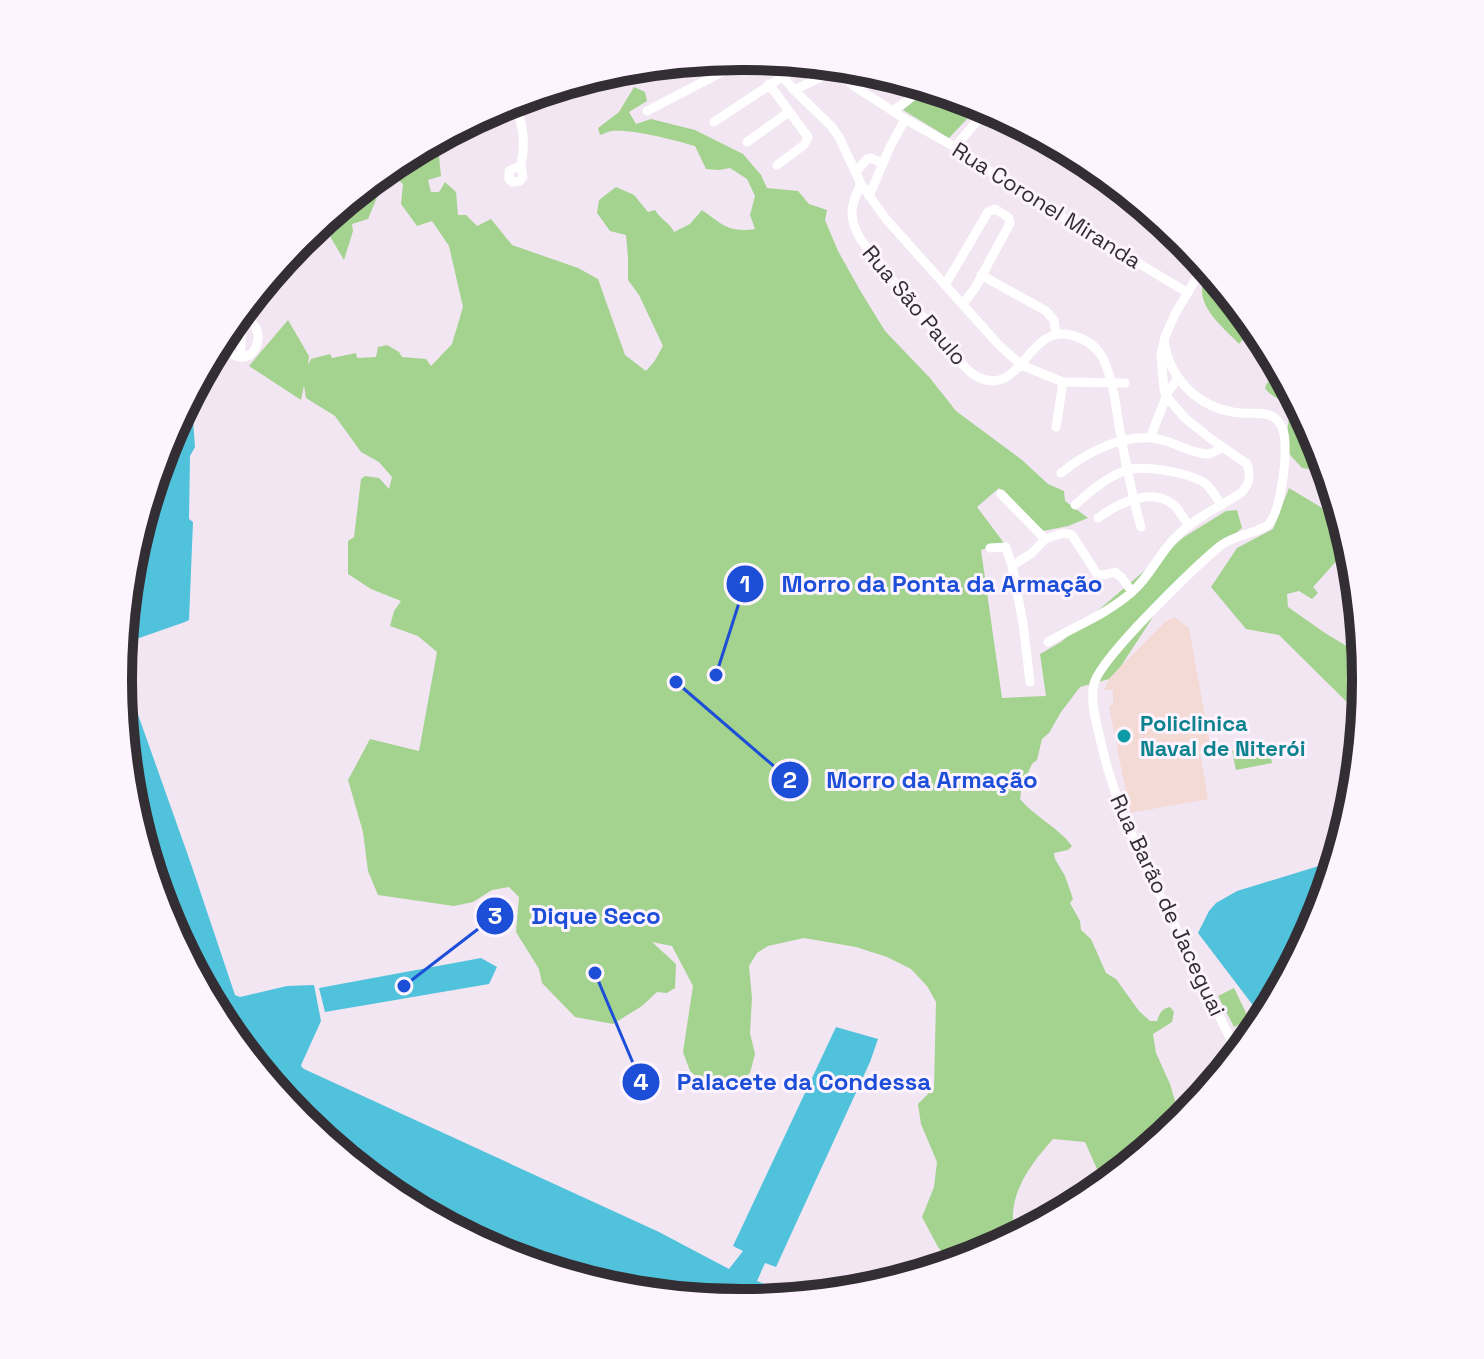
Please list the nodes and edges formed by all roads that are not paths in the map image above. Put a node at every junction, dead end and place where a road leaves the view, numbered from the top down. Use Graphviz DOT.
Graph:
graph roads {
  1 [pos="725,70"];
  2 [pos="777,71"];
  3 [pos="820,75"];
  4 [pos="782,77"];
  5 [pos="849,80"];
  6 [pos="769,84"];
  7 [pos="794,90"];
  8 [pos="914,95"];
  9 [pos="647,111"];
  10 [pos="893,111"];
  11 [pos="789,112"];
  12 [pos="517,113"];
  13 [pos="979,118"];
  14 [pos="905,119"];
  15 [pos="714,122"];
  16 [pos="747,142"];
  17 [pos="955,147"];
  18 [pos="521,162"];
  19 [pos="883,164"];
  20 [pos="777,165"];
  21 [pos="856,172"];
  22 [pos="861,184"];
  23 [pos="869,196"];
  24 [pos="981,275"];
  25 [pos="1198,276"];
  26 [pos="945,285"];
  27 [pos="1188,293"];
  28 [pos="963,304"];
  29 [pos="248,322"];
  30 [pos="1056,334"];
  31 [pos="239,335"];
  32 [pos="1164,341"];
  33 [pos="229,351"];
  34 [pos="241,356"];
  35 [pos="1021,365"];
  36 [pos="1178,378"];
  37 [pos="1063,382"];
  38 [pos="1110,383"];
  39 [pos="1125,383"];
  40 [pos="1166,396"];
  41 [pos="1056,427"];
  42 [pos="1150,438"];
  43 [pos="1122,442"];
  44 [pos="1223,447"];
  45 [pos="1129,469"];
  46 [pos="1061,473"];
  47 [pos="1001,494"];
  48 [pos="1133,499"];
  49 [pos="1075,505"];
  50 [pos="1222,505"];
  51 [pos="1098,518"];
  52 [pos="1189,526"];
  53 [pos="1141,527"];
  54 [pos="1045,539"];
  55 [pos="990,548"];
  56 [pos="1012,566"];
  57 [pos="1132,592"];
  58 [pos="1048,642"];
  59 [pos="1030,682"];
  60 [pos="1232,1042"];
  1 -- 9 [label="street"];
  2 -- 4 [label="street"];
  3 -- 7 [label="street"];
  4 -- 6 [label="street"];
  4 -- 7 [label="street"];
  5 -- 10 [label="street, Rua Coronel Miranda"];
  6 -- 11 [label="street"];
  6 -- 15 [label="street"];
  7 -- 21 [label="street"];
  8 -- 10 [label="street"];
  10 -- 14 [label="street, Rua Coronel Miranda"];
  11 -- 16 [label="street"];
  11 -- 20 [label="street"];
  12 -- 18 [label="street"];
  13 -- 17 [label="street"];
  14 -- 17 [label="street, Rua Coronel Miranda"];
  14 -- 19 [label="street"];
  17 -- 27 [label="street, Rua Coronel Miranda"];
  19 -- 21 [label="street"];
  19 -- 23 [label="street"];
  21 -- 22 [label="street"];
  22 -- 23 [label="street"];
  22 -- 35 [label="street, Rua São Paulo"];
  23 -- 26 [label="street"];
  24 -- 26 [label="street"];
  24 -- 28 [label="street"];
  24 -- 30 [label="street"];
  25 -- 27 [label="street"];
  26 -- 28 [label="street"];
  27 -- 32 [label="street"];
  28 -- 35 [label="street"];
  29 -- 34 [label="street"];
  30 -- 35 [label="street"];
  30 -- 38 [label="street"];
  31 -- 34 [label="street"];
  32 -- 36 [label="street, Rua Barão de Jaceguai"];
  32 -- 40 [label="street"];
  33 -- 34 [label="street"];
  35 -- 37 [label="street"];
  36 -- 40 [label="street"];
  36 -- 60 [label="street, Rua Barão de Jaceguai"];
  37 -- 38 [label="street"];
  37 -- 41 [label="street"];
  38 -- 39 [label="street"];
  38 -- 43 [label="street"];
  40 -- 42 [label="street"];
  40 -- 44 [label="street"];
  42 -- 43 [label="street"];
  42 -- 44 [label="street"];
  43 -- 45 [label="street"];
  43 -- 46 [label="street"];
  44 -- 50 [label="street"];
  45 -- 48 [label="street"];
  45 -- 49 [label="street"];
  45 -- 50 [label="street"];
  47 -- 54 [label="street"];
  48 -- 51 [label="street"];
  48 -- 52 [label="street"];
  48 -- 53 [label="street"];
  50 -- 52 [label="street"];
  52 -- 57 [label="street"];
  54 -- 56 [label="street"];
  54 -- 57 [label="street"];
  55 -- 56 [label="street"];
  56 -- 59 [label="street"];
  57 -- 58 [label="street"];
}
